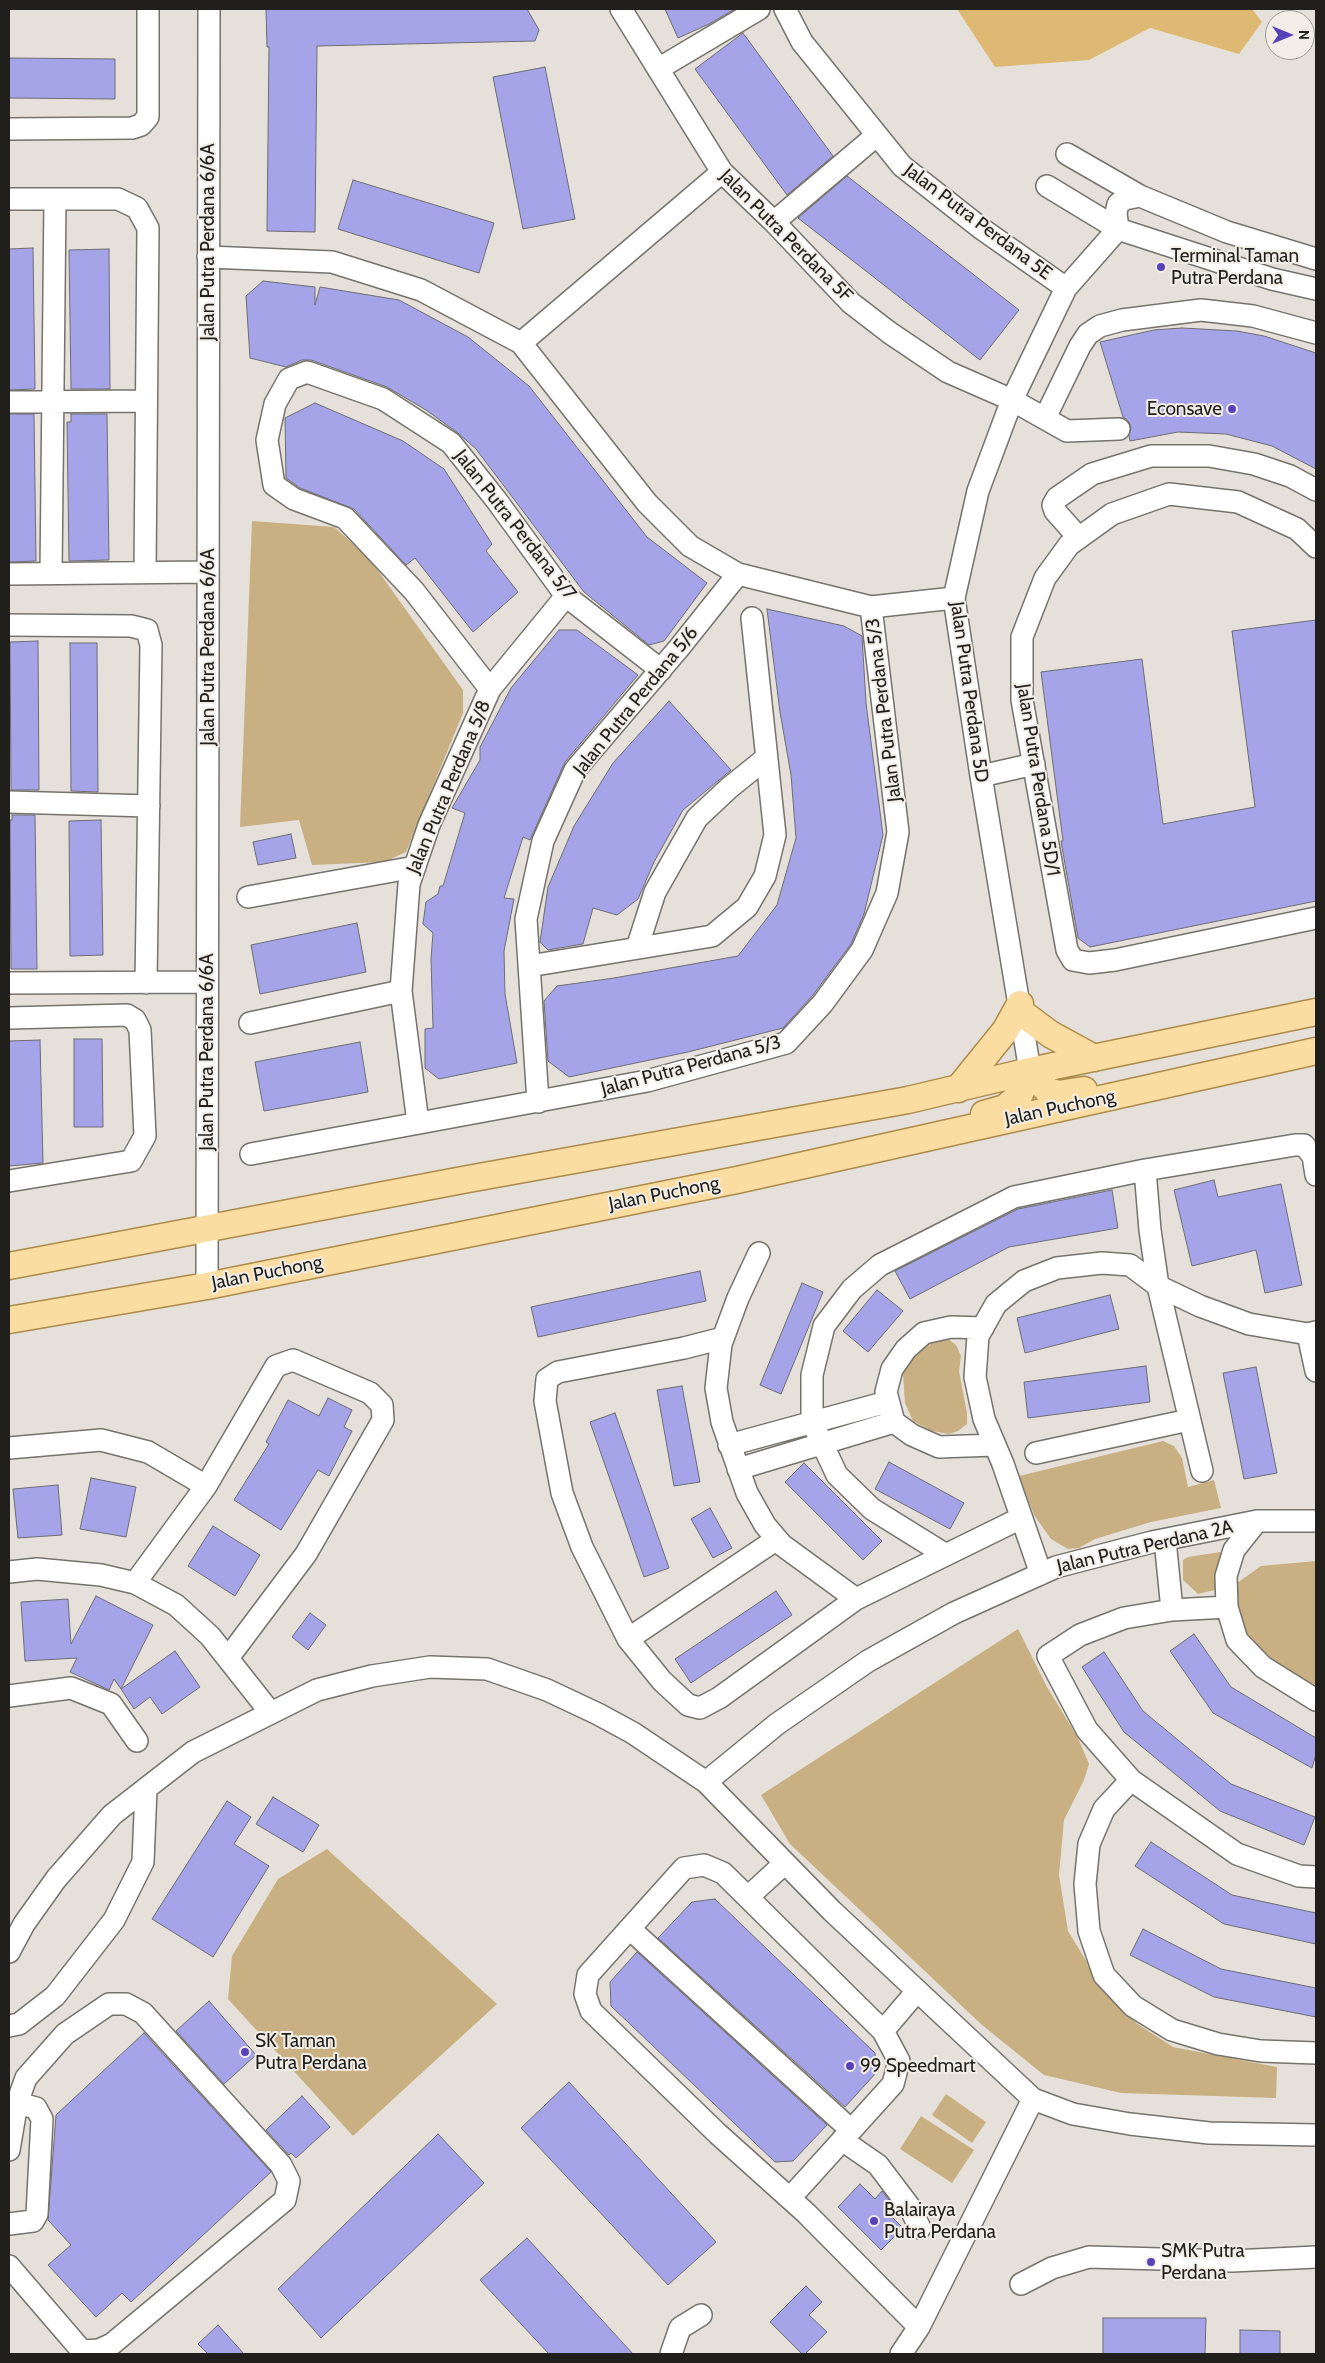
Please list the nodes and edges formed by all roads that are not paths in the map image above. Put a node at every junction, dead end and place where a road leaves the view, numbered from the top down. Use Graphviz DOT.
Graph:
graph roads {
  1 [pos="148,9"];
  2 [pos="209,9"];
  3 [pos="621,9"];
  4 [pos="760,9"];
  5 [pos="785,9"];
  6 [pos="658,69"];
  7 [pos="9,129"];
  8 [pos="877,135"];
  9 [pos="1066,154"];
  10 [pos="722,172"];
  11 [pos="1047,186"];
  12 [pos="1140,196"];
  13 [pos="9,199"];
  14 [pos="55,199"];
  15 [pos="774,222"];
  16 [pos="1118,229"];
  17 [pos="208,257"];
  18 [pos="1316,259"];
  19 [pos="1066,288"];
  20 [pos="1316,289"];
  21 [pos="1316,333"];
  22 [pos="520,343"];
  23 [pos="1012,400"];
  24 [pos="146,401"];
  25 [pos="9,402"];
  26 [pos="53,402"];
  27 [pos="1045,418"];
  28 [pos="1119,429"];
  29 [pos="1316,490"];
  30 [pos="1079,538"];
  31 [pos="1316,547"];
  32 [pos="145,572"];
  33 [pos="208,572"];
  34 [pos="51,573"];
  35 [pos="9,574"];
  36 [pos="738,574"];
  37 [pos="566,596"];
  38 [pos="954,598"];
  39 [pos="871,607"];
  40 [pos="752,618"];
  41 [pos="9,626"];
  42 [pos="661,670"];
  43 [pos="490,689"];
  44 [pos="766,758"];
  45 [pos="1034,764"];
  46 [pos="981,776"];
  47 [pos="9,802"];
  48 [pos="148,806"];
  49 [pos="415,867"];
  50 [pos="248,897"];
  51 [pos="1316,918"];
  52 [pos="637,948"];
  53 [pos="529,966"];
  54 [pos="207,982"];
  55 [pos="9,983"];
  56 [pos="146,983"];
  57 [pos="401,991"];
  58 [pos="1021,1008"];
  59 [pos="1316,1012"];
  60 [pos="9,1018"];
  61 [pos="250,1023"];
  62 [pos="1316,1051"];
  63 [pos="1094,1058"];
  64 [pos="1030,1071"];
  65 [pos="1153,1088"];
  66 [pos="958,1089"];
  67 [pos="538,1102"];
  68 [pos="418,1123"];
  69 [pos="928,1137"];
  70 [pos="251,1154"];
  71 [pos="1145,1170"];
  72 [pos="1316,1175"];
  73 [pos="9,1181"];
  74 [pos="207,1228"];
  75 [pos="759,1253"];
  76 [pos="9,1266"];
  77 [pos="206,1286"];
  78 [pos="1158,1286"];
  79 [pos="9,1320"];
  80 [pos="983,1328"];
  81 [pos="1312,1333"];
  82 [pos="723,1338"];
  83 [pos="1316,1371"];
  84 [pos="891,1412"];
  85 [pos="1189,1420"];
  86 [pos="812,1422"];
  87 [pos="822,1443"];
  88 [pos="729,1445"];
  89 [pos="994,1445"];
  90 [pos="9,1448"];
  91 [pos="1036,1453"];
  92 [pos="738,1469"];
  93 [pos="1202,1471"];
  94 [pos="206,1486"];
  95 [pos="1021,1518"];
  96 [pos="1257,1521"];
  97 [pos="1316,1521"];
  98 [pos="777,1539"];
  99 [pos="1165,1540"];
  100 [pos="946,1555"];
  101 [pos="9,1572"];
  102 [pos="1041,1574"];
  103 [pos="135,1583"];
  104 [pos="856,1599"];
  105 [pos="1226,1607"];
  106 [pos="1172,1610"];
  107 [pos="628,1639"];
  108 [pos="228,1658"];
  109 [pos="9,1696"];
  110 [pos="1316,1700"];
  111 [pos="270,1712"];
  112 [pos="137,1741"];
  113 [pos="1132,1780"];
  114 [pos="706,1782"];
  115 [pos="146,1789"];
  116 [pos="785,1864"];
  117 [pos="1316,1877"];
  118 [pos="748,1897"];
  119 [pos="630,1929"];
  120 [pos="9,1952"];
  121 [pos="917,1990"];
  122 [pos="9,2026"];
  123 [pos="883,2031"];
  124 [pos="1316,2053"];
  125 [pos="1033,2099"];
  126 [pos="17,2103"];
  127 [pos="846,2135"];
  128 [pos="1316,2135"];
  129 [pos="9,2150"];
  130 [pos="790,2198"];
  131 [pos="9,2224"];
  132 [pos="920,2228"];
  133 [pos="1316,2257"];
  134 [pos="9,2266"];
  135 [pos="1021,2284"];
  136 [pos="701,2315"];
  137 [pos="919,2327"];
  138 [pos="671,2354"];
  139 [pos="901,2354"];
  1 -- 7 [label="street"];
  2 -- 17 [label="street, Jalan Putra Perdana 6/6A"];
  3 -- 6 [label="street, Jalan Putra Perdana 5F"];
  4 -- 6 [label="street"];
  5 -- 8 [label="street, Jalan Putra Perdana 5E"];
  6 -- 10 [label="street, Jalan Putra Perdana 5F"];
  8 -- 15 [label="street"];
  8 -- 19 [label="street, Jalan Putra Perdana 5E"];
  9 -- 12 [label="street"];
  10 -- 15 [label="street, Jalan Putra Perdana 5F"];
  10 -- 22 [label="street"];
  11 -- 16 [label="street"];
  12 -- 16 [label="street"];
  12 -- 18 [label="street"];
  13 -- 14 [label="street"];
  14 -- 24 [label="street"];
  14 -- 26 [label="street"];
  15 -- 23 [label="street, Jalan Putra Perdana 5F"];
  16 -- 19 [label="street, Jalan Putra Perdana 5D"];
  16 -- 20 [label="street"];
  17 -- 22 [label="street"];
  17 -- 33 [label="street, Jalan Putra Perdana 6/6A"];
  19 -- 23 [label="street, Jalan Putra Perdana 5D"];
  21 -- 27 [label="street"];
  22 -- 36 [label="street"];
  23 -- 27 [label="street, Jalan Putra Perdana 5F"];
  23 -- 38 [label="street, Jalan Putra Perdana 5D"];
  24 -- 26 [label="street"];
  24 -- 32 [label="street"];
  25 -- 26 [label="street"];
  26 -- 34 [label="street"];
  27 -- 28 [label="street, Jalan Putra Perdana 5F"];
  29 -- 30 [label="street"];
  30 -- 31 [label="street, Jalan Putra Perdana 5D/1"];
  30 -- 45 [label="street, Jalan Putra Perdana 5D/1"];
  32 -- 33 [label="street"];
  32 -- 34 [label="street"];
  33 -- 54 [label="street, Jalan Putra Perdana 6/6A"];
  34 -- 35 [label="street"];
  36 -- 39 [label="street"];
  36 -- 42 [label="street, Jalan Putra Perdana 5/6"];
  37 -- 42 [label="street, Jalan Putra Perdana 5/7"];
  37 -- 43 [label="street, Jalan Putra Perdana 5/8"];
  37 -- 43 [label="street, Jalan Putra Perdana 5/7"];
  38 -- 39 [label="street"];
  38 -- 46 [label="street, Jalan Putra Perdana 5D"];
  39 -- 67 [label="street, Jalan Putra Perdana 5/3"];
  40 -- 44 [label="street"];
  41 -- 48 [label="street"];
  42 -- 53 [label="street, Jalan Putra Perdana 5/6"];
  43 -- 49 [label="street, Jalan Putra Perdana 5/8"];
  44 -- 52 [label="street"];
  44 -- 52 [label="street"];
  45 -- 46 [label="street"];
  45 -- 51 [label="street, Jalan Putra Perdana 5D/1"];
  46 -- 58 [label="street, Jalan Putra Perdana 5D"];
  47 -- 48 [label="street"];
  48 -- 56 [label="street"];
  49 -- 50 [label="street"];
  49 -- 57 [label="street, Jalan Putra Perdana 5/8"];
  52 -- 53 [label="street"];
  53 -- 67 [label="street, Jalan Putra Perdana 5/6"];
  54 -- 56 [label="street"];
  54 -- 74 [label="street, Jalan Putra Perdana 6/6A"];
  55 -- 56 [label="street"];
  57 -- 61 [label="street"];
  57 -- 68 [label="street, Jalan Putra Perdana 5/8"];
  58 -- 63 [label="main road"];
  58 -- 64 [label="street, Jalan Putra Perdana 5D"];
  58 -- 66 [label="main road"];
  59 -- 63 [label="main road"];
  60 -- 73 [label="street"];
  62 -- 65 [label="main road, Jalan Puchong"];
  63 -- 64 [label="main road"];
  64 -- 65 [label="main road"];
  64 -- 66 [label="main road"];
  64 -- 69 [label="main road"];
  65 -- 69 [label="main road, Jalan Puchong"];
  66 -- 74 [label="main road"];
  67 -- 68 [label="street, Jalan Putra Perdana 5/3"];
  68 -- 70 [label="street, Jalan Putra Perdana 5/3"];
  69 -- 77 [label="main road, Jalan Puchong"];
  71 -- 72 [label="street"];
  71 -- 78 [label="street"];
  71 -- 86 [label="street"];
  74 -- 76 [label="main road"];
  74 -- 77 [label="street, Jalan Putra Perdana 6/6A"];
  75 -- 82 [label="street"];
  77 -- 79 [label="main road, Jalan Puchong"];
  78 -- 80 [label="street"];
  78 -- 81 [label="street"];
  78 -- 85 [label="street"];
  80 -- 84 [label="street"];
  80 -- 89 [label="street"];
  81 -- 83 [label="street"];
  82 -- 88 [label="street"];
  82 -- 107 [label="street"];
  84 -- 86 [label="street"];
  84 -- 87 [label="street"];
  84 -- 89 [label="street"];
  85 -- 91 [label="street"];
  85 -- 93 [label="street"];
  86 -- 87 [label="street"];
  86 -- 88 [label="street"];
  87 -- 92 [label="street"];
  87 -- 100 [label="street"];
  88 -- 92 [label="street"];
  89 -- 95 [label="street"];
  90 -- 94 [label="street"];
  92 -- 98 [label="street"];
  94 -- 103 [label="street"];
  94 -- 108 [label="street"];
  95 -- 100 [label="street"];
  95 -- 102 [label="street"];
  96 -- 97 [label="street, Jalan Putra Perdana 2A"];
  96 -- 99 [label="street, Jalan Putra Perdana 2A"];
  96 -- 105 [label="street"];
  98 -- 104 [label="street"];
  98 -- 107 [label="street"];
  99 -- 102 [label="street, Jalan Putra Perdana 2A"];
  99 -- 106 [label="street"];
  100 -- 104 [label="street"];
  101 -- 103 [label="street"];
  102 -- 114 [label="street, Jalan Putra Perdana 2A"];
  103 -- 108 [label="street"];
  104 -- 107 [label="street"];
  105 -- 106 [label="street"];
  105 -- 110 [label="street"];
  106 -- 113 [label="street"];
  108 -- 111 [label="street"];
  109 -- 112 [label="street"];
  111 -- 114 [label="street"];
  111 -- 115 [label="street"];
  113 -- 117 [label="street"];
  113 -- 124 [label="street"];
  114 -- 116 [label="street"];
  115 -- 120 [label="street"];
  115 -- 122 [label="street"];
  116 -- 118 [label="street"];
  116 -- 121 [label="street"];
  118 -- 119 [label="street"];
  118 -- 123 [label="street"];
  119 -- 127 [label="street"];
  119 -- 130 [label="street"];
  121 -- 123 [label="street"];
  121 -- 125 [label="street"];
  123 -- 127 [label="street"];
  125 -- 128 [label="street"];
  125 -- 137 [label="street"];
  126 -- 129 [label="street"];
  126 -- 131 [label="street"];
  126 -- 134 [label="street"];
  127 -- 130 [label="street"];
  127 -- 132 [label="street"];
  130 -- 137 [label="street"];
  133 -- 135 [label="street"];
  136 -- 138 [label="street"];
  137 -- 139 [label="street"];
}
